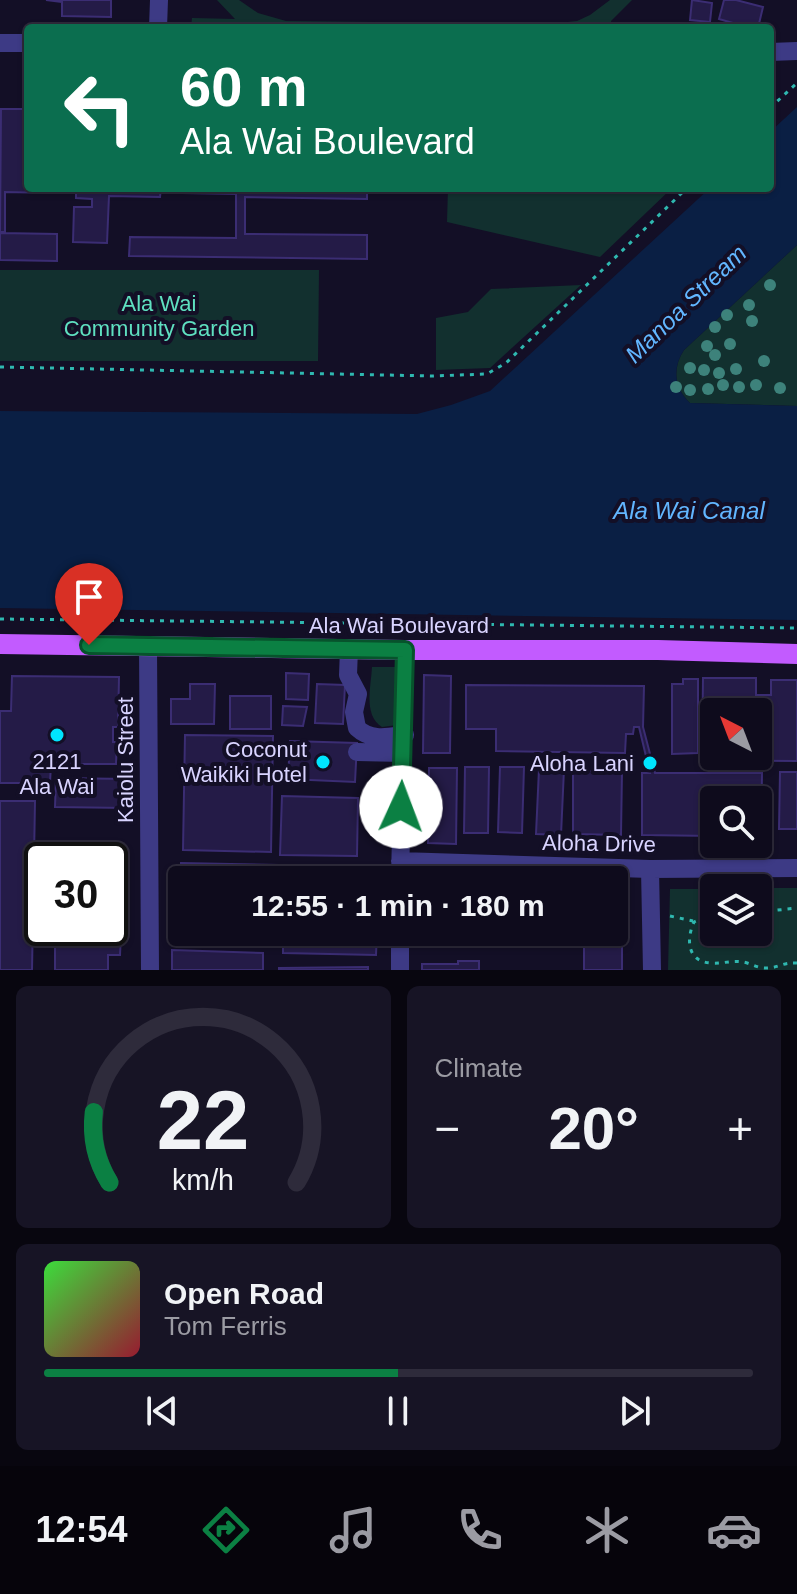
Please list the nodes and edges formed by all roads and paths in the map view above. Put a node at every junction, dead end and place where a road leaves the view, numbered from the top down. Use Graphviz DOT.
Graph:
graph roads {
  1 [pos="159,0"];
  2 [pos="158,24"];
  3 [pos="0,43"];
  4 [pos="24,43"];
  5 [pos="797,51"];
  6 [pos="774,52"];
  7 [pos="797,83"];
  8 [pos="774,104"];
  9 [pos="683,192"];
  10 [pos="0,367"];
  11 [pos="0,619"];
  12 [pos="797,628"];
  13 [pos="0,644"];
  14 [pos="148,646"];
  15 [pos="349,649"];
  16 [pos="405,650"];
  17 [pos="797,654"];
  18 [pos="404,744"];
  19 [pos="357,752"];
  20 [pos="400,866"];
  21 [pos="797,868"];
  22 [pos="628,869"];
  23 [pos="650,869"];
  24 [pos="797,908"];
  25 [pos="772,911"];
  26 [pos="666,915"];
  27 [pos="700,919"];
  28 [pos="694,922"];
  29 [pos="400,946"];
  30 [pos="797,963"];
  31 [pos="150,970"];
  32 [pos="400,970"];
  33 [pos="652,970"];
  1 -- 2 [label="street"];
  3 -- 4 [label="street"];
  5 -- 6 [label="street"];
  7 -- 8 [label="path"];
  9 -- 10 [label="path"];
  11 -- 12 [label="path"];
  13 -- 14 [label="main road, Ala Wai Boulevard"];
  14 -- 15 [label="main road, Ala Wai Boulevard"];
  14 -- 31 [label="street, Kaiolu Street"];
  15 -- 16 [label="main road, Ala Wai Boulevard"];
  15 -- 18 [label="street"];
  16 -- 17 [label="main road, Ala Wai Boulevard"];
  16 -- 18 [label="street"];
  18 -- 19 [label="street"];
  18 -- 20 [label="street"];
  21 -- 23 [label="street, Aloha Drive"];
  22 -- 23 [label="street, Aloha Drive"];
  23 -- 33 [label="street"];
  24 -- 25 [label="path"];
  26 -- 28 [label="path"];
  27 -- 28 [label="path"];
  28 -- 30 [label="path"];
  29 -- 32 [label="street"];
}
